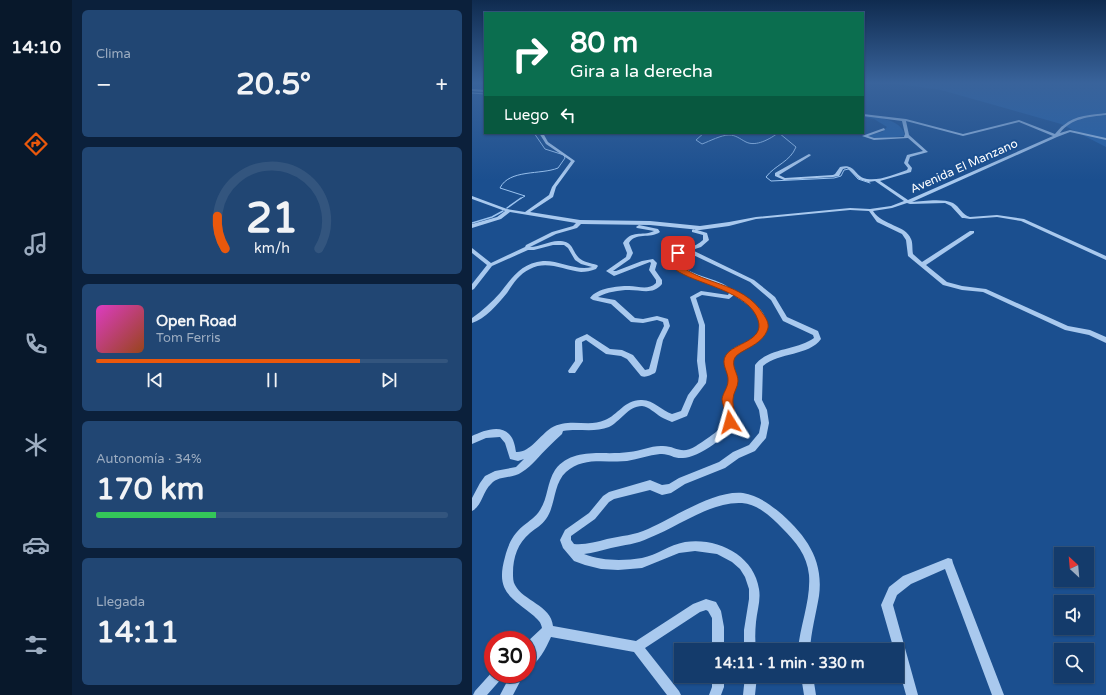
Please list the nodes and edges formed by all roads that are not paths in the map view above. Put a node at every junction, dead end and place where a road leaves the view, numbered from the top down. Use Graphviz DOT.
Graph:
graph roads {
  1 [pos="865,115"];
  2 [pos="867,115"];
  3 [pos="1095,115"];
  4 [pos="876,120"];
  5 [pos="904,120"];
  6 [pos="1064,126"];
  7 [pos="884,129"];
  8 [pos="1074,132"];
  9 [pos="542,134"];
  10 [pos="1106,134"];
  11 [pos="907,136"];
  12 [pos="1056,136"];
  13 [pos="1097,136"];
  14 [pos="1106,139"];
  15 [pos="809,155"];
  16 [pos="876,180"];
  17 [pos="472,197"];
  18 [pos="907,202"];
  19 [pos="510,210"];
  20 [pos="870,210"];
  21 [pos="526,213"];
  22 [pos="580,222"];
  23 [pos="601,223"];
  24 [pos="666,224"];
  25 [pos="472,226"];
  26 [pos="972,232"];
  27 [pos="526,248"];
  28 [pos="472,250"];
  29 [pos="687,250"];
  30 [pos="1106,258"];
  31 [pos="490,265"];
  32 [pos="922,266"];
  33 [pos="481,276"];
  34 [pos="472,281"];
  35 [pos="472,288"];
  36 [pos="733,291"];
  37 [pos="472,321"];
  38 [pos="1106,340"];
  39 [pos="572,370"];
  40 [pos="565,426"];
  41 [pos="472,440"];
  42 [pos="472,506"];
  43 [pos="570,548"];
  44 [pos="547,631"];
  45 [pos="536,641"];
  46 [pos="718,643"];
  47 [pos="750,643"];
  48 [pos="805,643"];
  49 [pos="637,647"];
  50 [pos="536,652"];
  51 [pos="490,683"];
  52 [pos="513,683"];
  53 [pos="718,683"];
  54 [pos="750,683"];
  55 [pos="808,683"];
  56 [pos="479,695"];
  57 [pos="506,695"];
  58 [pos="675,695"];
  59 [pos="715,695"];
  60 [pos="749,695"];
  61 [pos="810,695"];
  62 [pos="912,695"];
  63 [pos="998,695"];
  1 -- 4 [label="street"];
  2 -- 5 [label="street"];
  3 -- 6 [label="street, Avenida El Manzano"];
  5 -- 11 [label="street"];
  5 -- 12 [label="street"];
  6 -- 8 [label="street"];
  6 -- 12 [label="street, Avenida El Manzano"];
  7 -- 11 [label="street"];
  8 -- 12 [label="street"];
  8 -- 13 [label="street"];
  9 -- 21 [label="street"];
  10 -- 13 [label="street"];
  11 -- 16 [label="street"];
  12 -- 18 [label="street, Avenida El Manzano"];
  13 -- 14 [label="street"];
  15 -- 16 [label="street"];
  16 -- 18 [label="street"];
  17 -- 19 [label="street"];
  18 -- 20 [label="street, Avenida El Manzano"];
  18 -- 30 [label="street"];
  19 -- 21 [label="street"];
  19 -- 25 [label="street"];
  20 -- 24 [label="street, Avenida El Manzano"];
  20 -- 32 [label="street"];
  21 -- 22 [label="street"];
  22 -- 23 [label="street"];
  22 -- 27 [label="street"];
  23 -- 24 [label="street"];
  23 -- 39 [label="street"];
  24 -- 29 [label="street"];
  26 -- 32 [label="street"];
  27 -- 31 [label="street"];
  27 -- 37 [label="street"];
  28 -- 31 [label="street"];
  29 -- 36 [label="street"];
  29 -- 43 [label="street"];
  31 -- 33 [label="street"];
  32 -- 38 [label="street"];
  33 -- 34 [label="street"];
  33 -- 35 [label="street"];
  36 -- 40 [label="street"];
  36 -- 44 [label="street"];
  40 -- 41 [label="street"];
  40 -- 42 [label="street"];
  43 -- 47 [label="street"];
  43 -- 48 [label="street"];
  44 -- 45 [label="street"];
  44 -- 49 [label="street"];
  44 -- 50 [label="street"];
  46 -- 49 [label="street"];
  49 -- 58 [label="street"];
  51 -- 56 [label="street"];
  52 -- 57 [label="street"];
  53 -- 59 [label="street"];
  54 -- 60 [label="street"];
  55 -- 61 [label="street"];
  62 -- 63 [label="street"];
}
